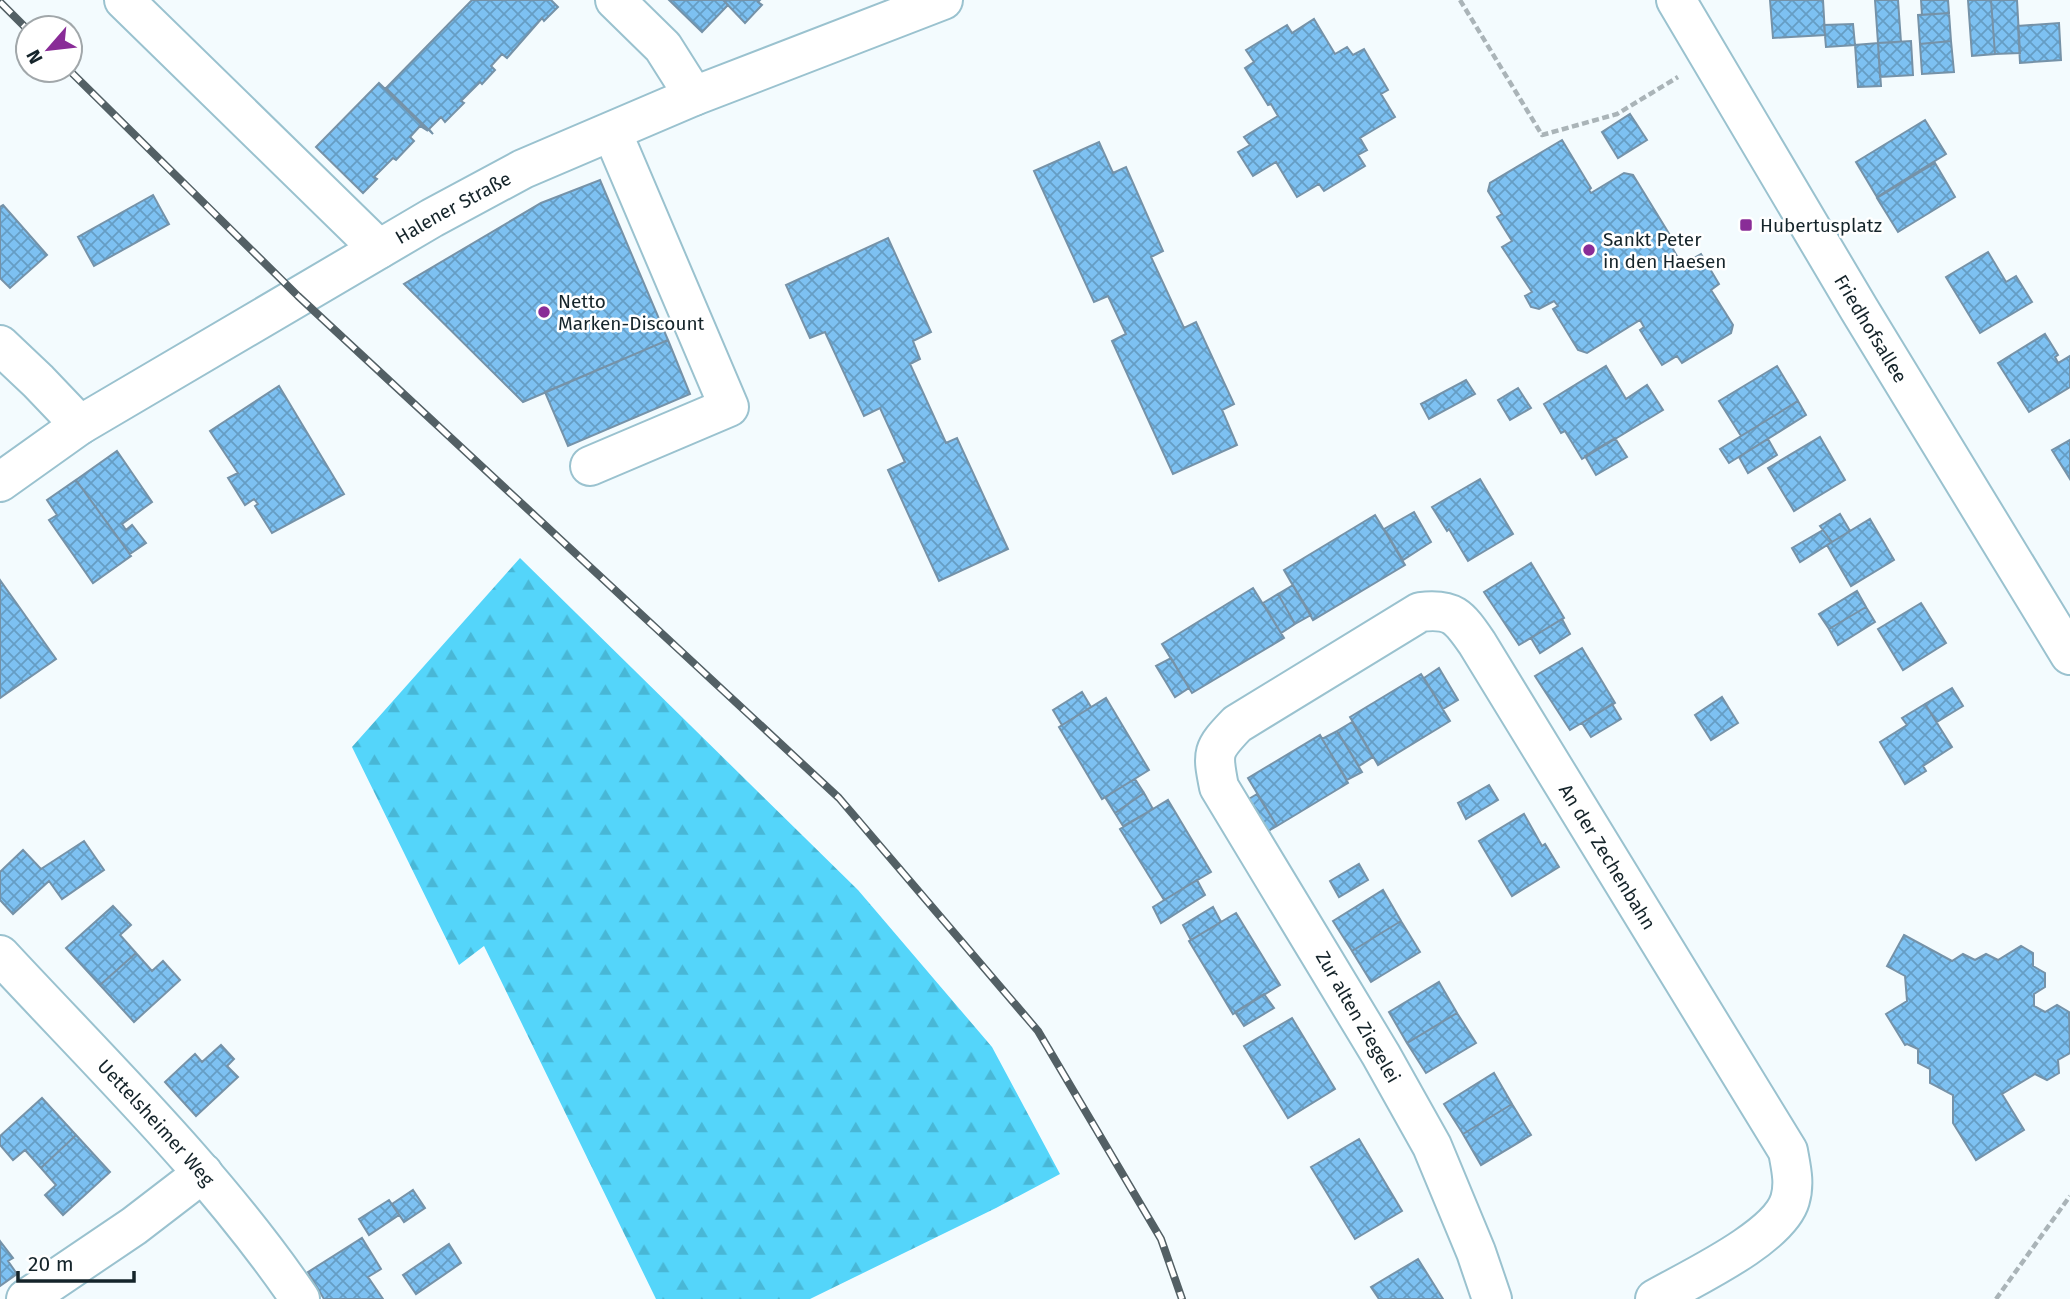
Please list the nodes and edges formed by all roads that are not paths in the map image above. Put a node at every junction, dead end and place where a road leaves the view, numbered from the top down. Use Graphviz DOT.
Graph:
graph roads {
  1 [pos="124,0"];
  2 [pos="615,0"];
  3 [pos="943,0"];
  4 [pos="1676,0"];
  5 [pos="694,96"];
  6 [pos="612,132"];
  7 [pos="379,249"];
  8 [pos="0,345"];
  9 [pos="80,425"];
  10 [pos="590,466"];
  11 [pos="0,482"];
  12 [pos="2070,655"];
  13 [pos="1217,744"];
  14 [pos="0,955"];
  15 [pos="203,1173"];
  16 [pos="26,1299"];
  17 [pos="300,1299"];
  18 [pos="1492,1299"];
  19 [pos="1655,1299"];
  1 -- 7 [label="street"];
  2 -- 5 [label="street"];
  3 -- 5 [label="street, Halener Straße"];
  4 -- 12 [label="street, Friedhofsallee"];
  5 -- 6 [label="street, Halener Straße"];
  6 -- 7 [label="street, Halener Straße"];
  6 -- 10 [label="street"];
  7 -- 9 [label="street, Halener Straße"];
  8 -- 9 [label="street"];
  9 -- 11 [label="street, Halener Straße"];
  13 -- 18 [label="street, Zur alten Ziegelei"];
  13 -- 19 [label="street, An der Zechenbahn"];
  14 -- 15 [label="street, Uettelsheimer Weg"];
  15 -- 16 [label="street"];
  15 -- 17 [label="street, Uettelsheimer Weg"];
}
